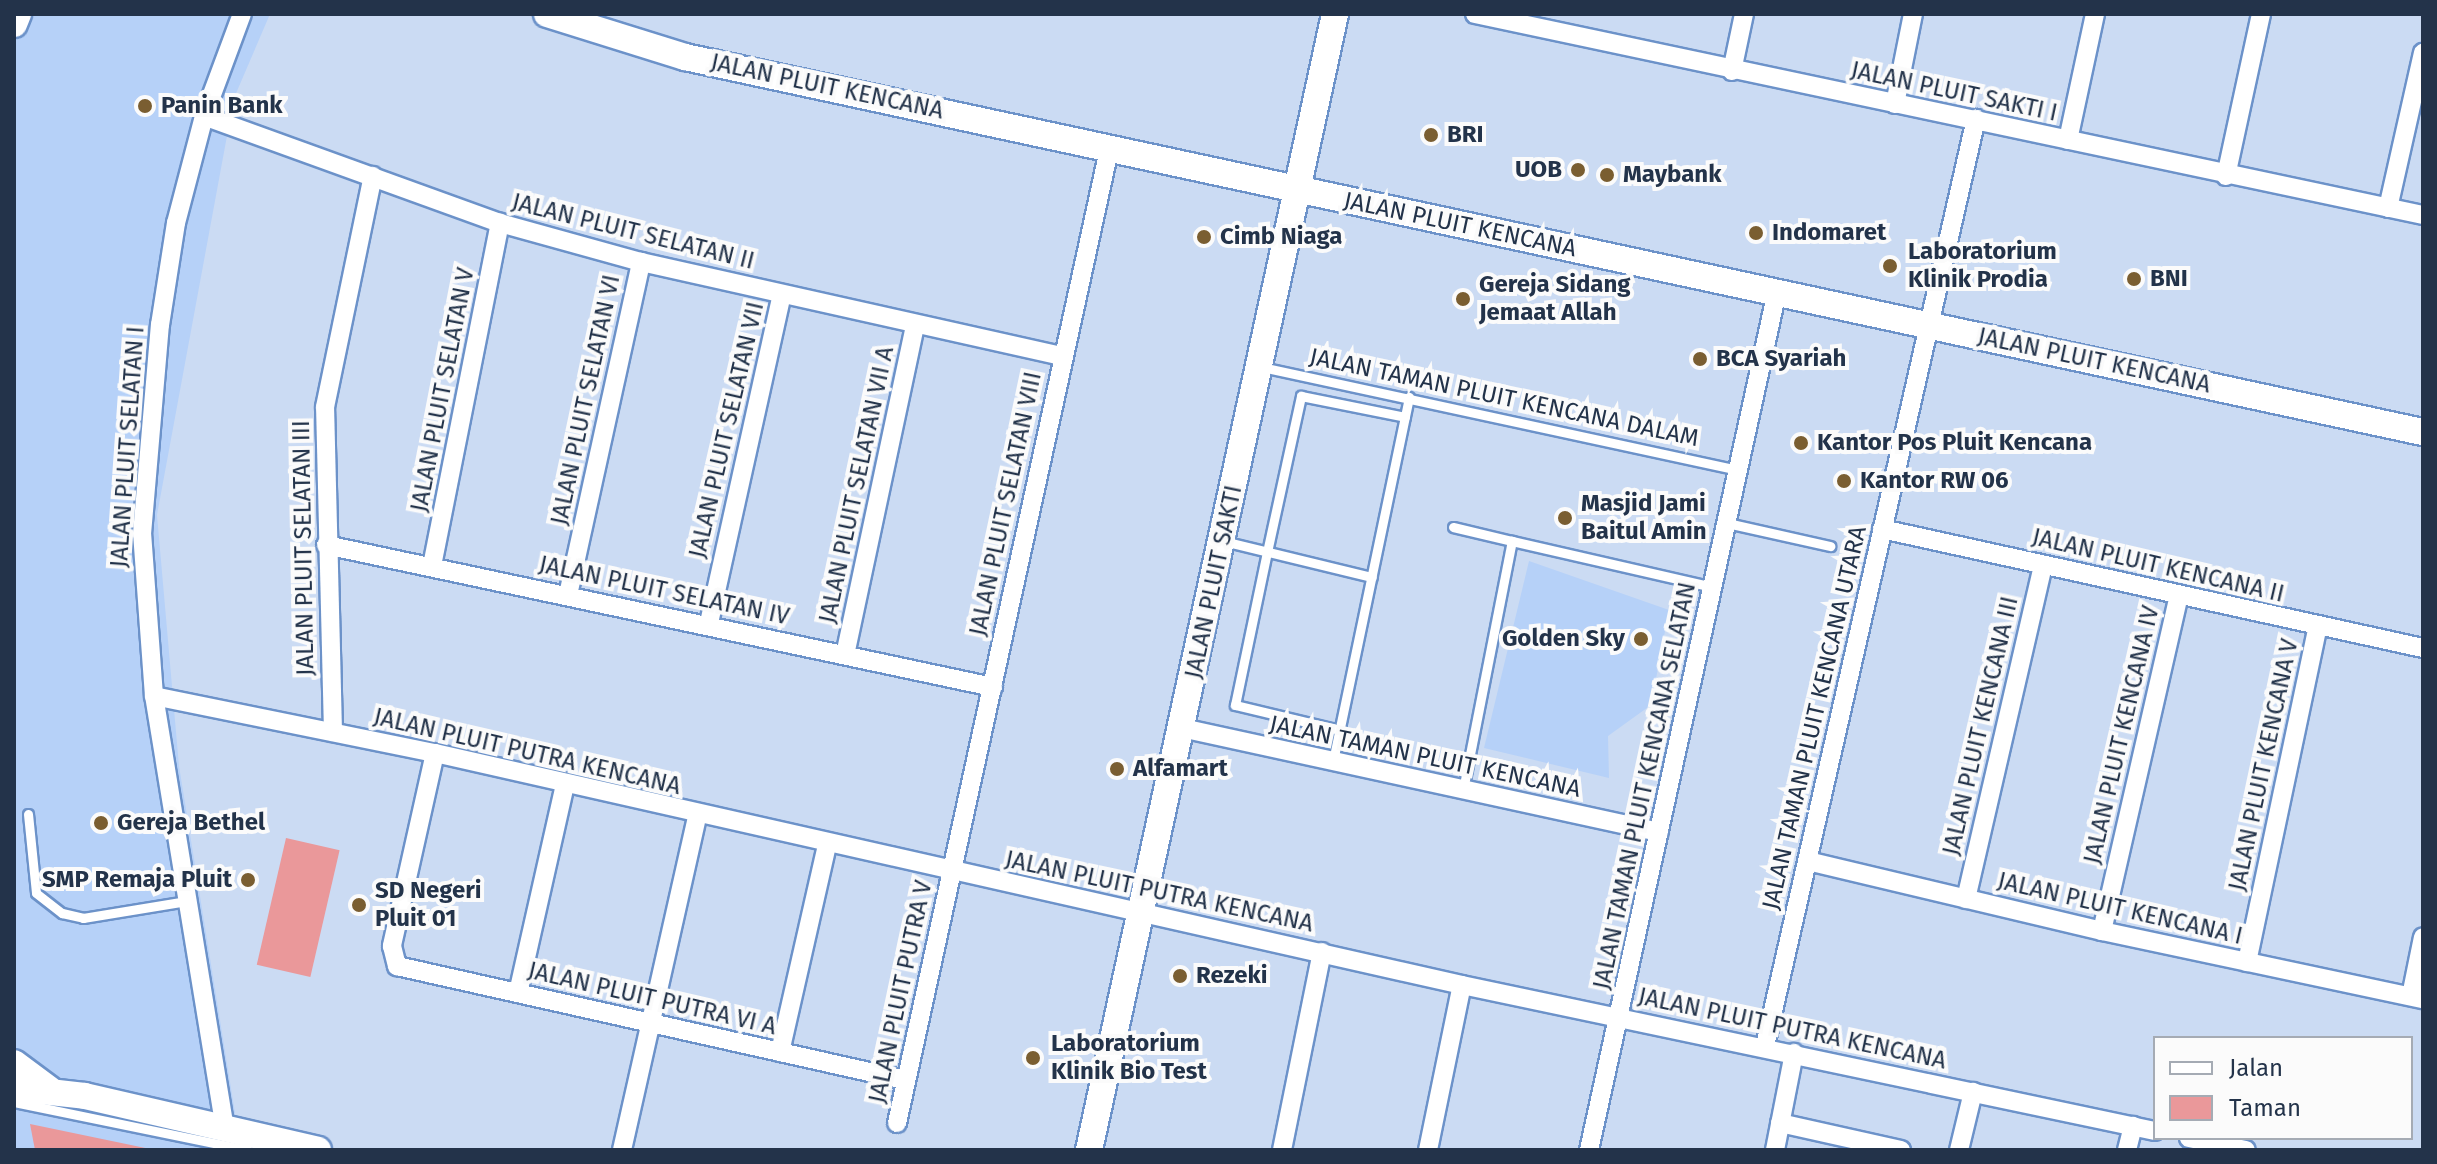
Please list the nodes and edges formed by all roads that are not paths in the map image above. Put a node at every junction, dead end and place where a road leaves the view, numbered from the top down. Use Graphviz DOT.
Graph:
graph roads {
  1 [pos="18,14"];
  2 [pos="242,14"];
  3 [pos="547,14"];
  4 [pos="1335,14"];
  5 [pos="1475,14"];
  6 [pos="1557,14"];
  7 [pos="1744,14"];
  8 [pos="1913,14"];
  9 [pos="2095,14"];
  10 [pos="2261,14"];
  11 [pos="14,24"];
  12 [pos="1553,33"];
  13 [pos="2423,53"];
  14 [pos="1732,71"];
  15 [pos="1895,104"];
  16 [pos="204,116"];
  17 [pos="1976,119"];
  18 [pos="2068,140"];
  19 [pos="1110,145"];
  20 [pos="373,176"];
  21 [pos="2226,176"];
  22 [pos="1296,190"];
  23 [pos="2388,208"];
  24 [pos="2423,215"];
  25 [pos="500,223"];
  26 [pos="641,262"];
  27 [pos="1777,291"];
  28 [pos="782,295"];
  29 [pos="915,325"];
  30 [pos="1930,325"];
  31 [pos="1062,356"];
  32 [pos="1261,366"];
  33 [pos="1409,397"];
  34 [pos="1405,417"];
  35 [pos="2423,432"];
  36 [pos="1739,470"];
  37 [pos="1727,523"];
  38 [pos="1453,527"];
  39 [pos="1882,529"];
  40 [pos="1223,541"];
  41 [pos="1512,541"];
  42 [pos="326,545"];
  43 [pos="1830,546"];
  44 [pos="1267,552"];
  45 [pos="2043,565"];
  46 [pos="432,566"];
  47 [pos="1372,577"];
  48 [pos="1713,587"];
  49 [pos="568,595"];
  50 [pos="2179,595"];
  51 [pos="709,623"];
  52 [pos="2318,626"];
  53 [pos="2423,648"];
  54 [pos="845,655"];
  55 [pos="993,687"];
  56 [pos="154,696"];
  57 [pos="1182,728"];
  58 [pos="1340,730"];
  59 [pos="333,732"];
  60 [pos="435,753"];
  61 [pos="1333,761"];
  62 [pos="565,785"];
  63 [pos="1463,790"];
  64 [pos="28,814"];
  65 [pos="697,816"];
  66 [pos="1659,832"];
  67 [pos="827,845"];
  68 [pos="1808,861"];
  69 [pos="951,872"];
  70 [pos="1966,899"];
  71 [pos="187,901"];
  72 [pos="1141,911"];
  73 [pos="2102,931"];
  74 [pos="2423,937"];
  75 [pos="1322,952"];
  76 [pos="2247,962"];
  77 [pos="1462,985"];
  78 [pos="518,993"];
  79 [pos="2417,998"];
  80 [pos="1618,1018"];
  81 [pos="650,1024"];
  82 [pos="1765,1046"];
  83 [pos="780,1052"];
  84 [pos="1794,1053"];
  85 [pos="14,1063"];
  86 [pos="905,1080"];
  87 [pos="14,1088"];
  88 [pos="49,1089"];
  89 [pos="1973,1092"];
  90 [pos="14,1102"];
  91 [pos="897,1123"];
  92 [pos="1780,1123"];
  93 [pos="2133,1126"];
  94 [pos="225,1129"];
  95 [pos="2153,1131"];
  96 [pos="2198,1140"];
  97 [pos="248,1150"];
  98 [pos="318,1150"];
  99 [pos="622,1150"];
  100 [pos="1089,1150"];
  101 [pos="1282,1150"];
  102 [pos="1428,1150"];
  103 [pos="1589,1150"];
  104 [pos="1775,1150"];
  105 [pos="1901,1150"];
  106 [pos="1959,1150"];
  107 [pos="2127,1150"];
  108 [pos="2246,1150"];
  1 -- 11 [label="street"];
  2 -- 16 [label="street, JALAN PLUIT SELATAN I"];
  3 -- 19 [label="street, JALAN PLUIT KENCANA"];
  4 -- 22 [label="street, JALAN PLUIT SAKTI"];
  5 -- 12 [label="street, JALAN PLUIT SAKTI I"];
  6 -- 12 [label="street"];
  7 -- 14 [label="street"];
  8 -- 15 [label="street"];
  9 -- 18 [label="street"];
  10 -- 21 [label="street"];
  12 -- 14 [label="street, JALAN PLUIT SAKTI I"];
  13 -- 23 [label="street"];
  14 -- 15 [label="street, JALAN PLUIT SAKTI I"];
  15 -- 17 [label="street, JALAN PLUIT SAKTI I"];
  16 -- 20 [label="street, JALAN PLUIT SELATAN II"];
  16 -- 56 [label="street, JALAN PLUIT SELATAN I"];
  17 -- 18 [label="street, JALAN PLUIT SAKTI I"];
  17 -- 30 [label="street, JALAN TAMAN PLUIT KENCANA UTARA"];
  18 -- 21 [label="street, JALAN PLUIT SAKTI I"];
  19 -- 22 [label="street, JALAN PLUIT KENCANA"];
  19 -- 31 [label="street, JALAN PLUIT SELATAN VIII"];
  20 -- 25 [label="street, JALAN PLUIT SELATAN II"];
  20 -- 42 [label="street, JALAN PLUIT SELATAN III"];
  21 -- 23 [label="street, JALAN PLUIT SAKTI I"];
  22 -- 27 [label="street, JALAN PLUIT KENCANA"];
  22 -- 32 [label="street, JALAN PLUIT SAKTI"];
  23 -- 24 [label="street, JALAN PLUIT SAKTI I"];
  25 -- 26 [label="street, JALAN PLUIT SELATAN II"];
  25 -- 46 [label="street, JALAN PLUIT SELATAN V"];
  26 -- 28 [label="street, JALAN PLUIT SELATAN II"];
  26 -- 49 [label="street, JALAN PLUIT SELATAN VI"];
  27 -- 30 [label="street, JALAN PLUIT KENCANA"];
  27 -- 36 [label="street, JALAN TAMAN PLUIT KENCANA SELATAN"];
  28 -- 29 [label="street, JALAN PLUIT SELATAN II"];
  28 -- 51 [label="street, JALAN PLUIT SELATAN VII"];
  29 -- 31 [label="street, JALAN PLUIT SELATAN II"];
  29 -- 54 [label="street, JALAN PLUIT SELATAN VII A"];
  30 -- 35 [label="street, JALAN PLUIT KENCANA"];
  30 -- 39 [label="street, JALAN TAMAN PLUIT KENCANA UTARA"];
  31 -- 55 [label="street, JALAN PLUIT SELATAN VIII"];
  32 -- 33 [label="lane, JALAN TAMAN PLUIT KENCANA DALAM"];
  32 -- 40 [label="street, JALAN PLUIT SAKTI"];
  33 -- 34 [label="lane"];
  33 -- 36 [label="lane, JALAN TAMAN PLUIT KENCANA DALAM"];
  34 -- 44 [label="lane"];
  34 -- 47 [label="lane"];
  36 -- 37 [label="street, JALAN TAMAN PLUIT KENCANA SELATAN"];
  37 -- 43 [label="lane"];
  37 -- 48 [label="street, JALAN TAMAN PLUIT KENCANA SELATAN"];
  38 -- 41 [label="lane"];
  39 -- 45 [label="street, JALAN PLUIT KENCANA II"];
  39 -- 68 [label="street, JALAN TAMAN PLUIT KENCANA UTARA"];
  40 -- 44 [label="lane"];
  40 -- 57 [label="street, JALAN PLUIT SAKTI"];
  41 -- 48 [label="lane"];
  41 -- 63 [label="lane"];
  42 -- 46 [label="street, JALAN PLUIT SELATAN IV"];
  42 -- 59 [label="street, JALAN PLUIT SELATAN III"];
  44 -- 47 [label="lane"];
  44 -- 58 [label="lane"];
  45 -- 50 [label="street, JALAN PLUIT KENCANA II"];
  45 -- 70 [label="street, JALAN PLUIT KENCANA III"];
  46 -- 49 [label="street, JALAN PLUIT SELATAN IV"];
  47 -- 58 [label="lane"];
  48 -- 66 [label="street, JALAN TAMAN PLUIT KENCANA SELATAN"];
  49 -- 51 [label="street, JALAN PLUIT SELATAN IV"];
  50 -- 52 [label="street, JALAN PLUIT KENCANA II"];
  50 -- 73 [label="street, JALAN PLUIT KENCANA IV"];
  51 -- 54 [label="street, JALAN PLUIT SELATAN IV"];
  52 -- 53 [label="street, JALAN PLUIT KENCANA II"];
  52 -- 76 [label="street, JALAN PLUIT KENCANA V"];
  54 -- 55 [label="street, JALAN PLUIT SELATAN IV"];
  55 -- 69 [label="street, JALAN PLUIT SELATAN VIII"];
  56 -- 59 [label="street, JALAN PLUIT PUTRA KENCANA"];
  56 -- 71 [label="street, JALAN PLUIT SELATAN I"];
  57 -- 61 [label="street, JALAN TAMAN PLUIT KENCANA"];
  57 -- 72 [label="street, JALAN PLUIT SAKTI"];
  58 -- 61 [label="lane"];
  59 -- 60 [label="street, JALAN PLUIT PUTRA KENCANA"];
  60 -- 62 [label="street, JALAN PLUIT PUTRA KENCANA"];
  60 -- 78 [label="street, JALAN PLUIT PUTRA VI A"];
  61 -- 63 [label="street, JALAN TAMAN PLUIT KENCANA"];
  62 -- 65 [label="street, JALAN PLUIT PUTRA KENCANA"];
  62 -- 78 [label="street"];
  63 -- 66 [label="street, JALAN TAMAN PLUIT KENCANA"];
  64 -- 71 [label="lane"];
  65 -- 67 [label="street, JALAN PLUIT PUTRA KENCANA"];
  65 -- 81 [label="street"];
  66 -- 80 [label="street, JALAN TAMAN PLUIT KENCANA SELATAN"];
  67 -- 69 [label="street, JALAN PLUIT PUTRA KENCANA"];
  67 -- 83 [label="street"];
  68 -- 70 [label="street, JALAN PLUIT KENCANA I"];
  68 -- 82 [label="street, JALAN TAMAN PLUIT KENCANA UTARA"];
  69 -- 72 [label="street, JALAN PLUIT PUTRA KENCANA"];
  69 -- 86 [label="street, JALAN PLUIT PUTRA V"];
  70 -- 73 [label="street, JALAN PLUIT KENCANA I"];
  71 -- 94 [label="street, JALAN PLUIT SELATAN I"];
  72 -- 75 [label="street, JALAN PLUIT PUTRA KENCANA"];
  72 -- 100 [label="street, JALAN PLUIT SAKTI"];
  73 -- 76 [label="street, JALAN PLUIT KENCANA I"];
  74 -- 79 [label="street"];
  75 -- 77 [label="street, JALAN PLUIT PUTRA KENCANA"];
  75 -- 101 [label="street"];
  76 -- 79 [label="street, JALAN PLUIT KENCANA I"];
  77 -- 80 [label="street, JALAN PLUIT PUTRA KENCANA"];
  77 -- 102 [label="street"];
  78 -- 81 [label="street, JALAN PLUIT PUTRA VI A"];
  80 -- 82 [label="street, JALAN PLUIT PUTRA KENCANA"];
  80 -- 103 [label="street, JALAN TAMAN PLUIT KENCANA SELATAN"];
  81 -- 83 [label="street, JALAN PLUIT PUTRA VI A"];
  81 -- 99 [label="street"];
  82 -- 84 [label="street, JALAN PLUIT PUTRA KENCANA"];
  83 -- 86 [label="street, JALAN PLUIT PUTRA VI A"];
  84 -- 89 [label="street, JALAN PLUIT PUTRA KENCANA"];
  84 -- 92 [label="street"];
  85 -- 88 [label="street"];
  86 -- 91 [label="street, JALAN PLUIT PUTRA V"];
  87 -- 88 [label="street"];
  88 -- 94 [label="street"];
  89 -- 93 [label="street, JALAN PLUIT PUTRA KENCANA"];
  89 -- 106 [label="street"];
  90 -- 97 [label="lane"];
  92 -- 104 [label="street"];
  92 -- 105 [label="street"];
  93 -- 95 [label="street, JALAN PLUIT PUTRA KENCANA"];
  93 -- 107 [label="street"];
  94 -- 98 [label="street"];
  96 -- 108 [label="street"];
}
